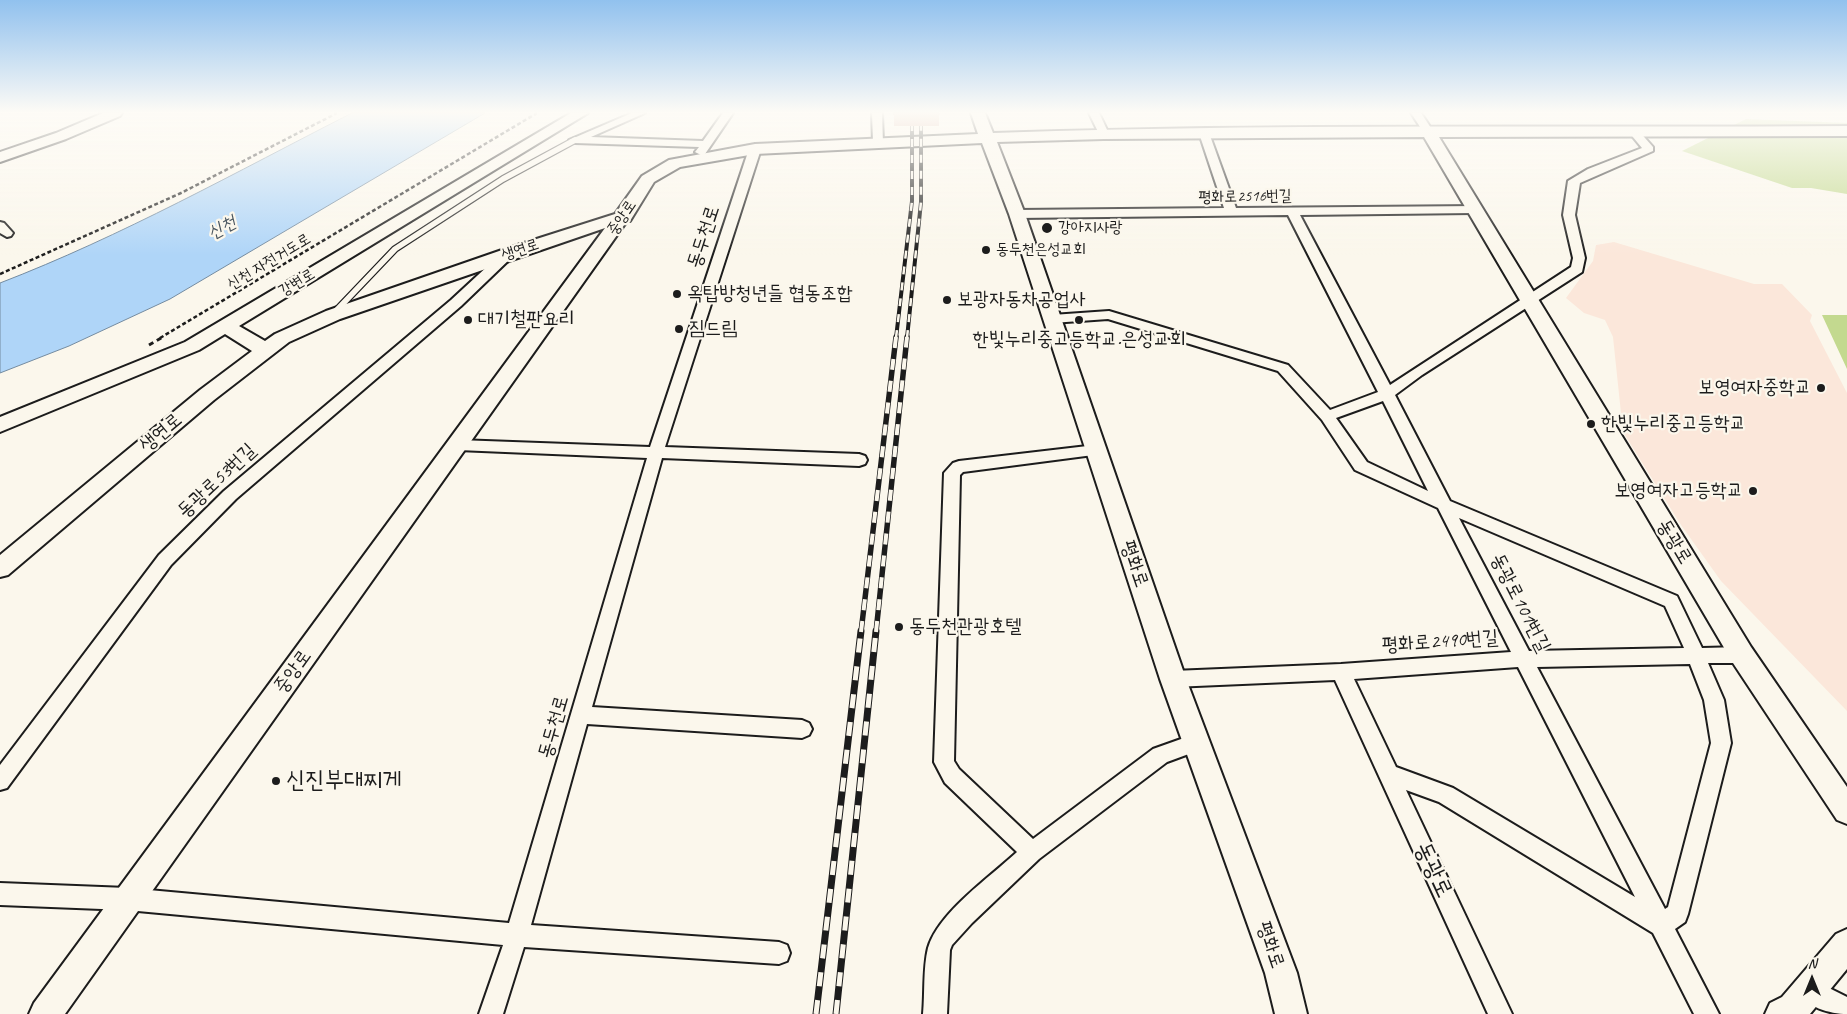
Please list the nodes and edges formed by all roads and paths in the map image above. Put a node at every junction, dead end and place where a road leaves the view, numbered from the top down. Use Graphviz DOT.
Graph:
graph roads {
  1 [pos="244,160"];
  2 [pos="457,160"];
  3 [pos="501,160"];
  4 [pos="537,160"];
  5 [pos="681,160"];
  6 [pos="751,160"];
  7 [pos="996,160"];
  8 [pos="1213,160"];
  9 [pos="1445,160"];
  10 [pos="1628,160"];
  11 [pos="1474,209"];
  12 [pos="1293,212"];
  13 [pos="1232,213"];
  14 [pos="1017,214"];
  15 [pos="624,217"];
  16 [pos="508,254"];
  17 [pos="0,274"];
  18 [pos="1529,301"];
  19 [pos="333,314"];
  20 [pos="1052,319"];
  21 [pos="226,326"];
  22 [pos="142,348"];
  23 [pos="266,350"];
  24 [pos="1387,394"];
  25 [pos="1327,416"];
  26 [pos="0,425"];
  27 [pos="458,445"];
  28 [pos="1096,450"];
  29 [pos="656,452"];
  30 [pos="859,460"];
  31 [pos="1444,505"];
  32 [pos="0,568"];
  33 [pos="1742,655"];
  34 [pos="1695,656"];
  35 [pos="1524,659"];
  36 [pos="1341,672"];
  37 [pos="1173,679"];
  38 [pos="580,715"];
  39 [pos="802,729"];
  40 [pos="1198,742"];
  41 [pos="1388,774"];
  42 [pos="0,781"];
  43 [pos="1847,811"];
  44 [pos="1032,852"];
  45 [pos="0,894"];
  46 [pos="127,899"];
  47 [pos="1661,925"];
  48 [pos="518,935"];
  49 [pos="1847,945"];
  50 [pos="779,953"];
  51 [pos="1809,990"];
  52 [pos="1847,1010"];
  53 [pos="45,1014"];
  54 [pos="491,1014"];
  55 [pos="935,1014"];
  56 [pos="1291,1014"];
  57 [pos="1500,1014"];
  58 [pos="1707,1014"];
  59 [pos="1781,1014"];
  1 -- 17 [label="path"];
  2 -- 22 [label="path, 신천 자전거도로"];
  3 -- 21 [label="street, 강변로"];
  4 -- 19 [label="lane, 생연로"];
  5 -- 15 [label="street, 중앙로"];
  6 -- 29 [label="street, 동두천로"];
  7 -- 14 [label="street, 평화로"];
  8 -- 13 [label="street"];
  9 -- 11 [label="street, 동광로"];
  10 -- 18 [label="street"];
  11 -- 12 [label="street, 평화로2516번길"];
  11 -- 18 [label="street, 동광로"];
  12 -- 13 [label="street, 평화로2516번길"];
  12 -- 24 [label="street, 동광로101번길"];
  13 -- 14 [label="street, 평화로2516번길"];
  14 -- 20 [label="street, 평화로"];
  15 -- 16 [label="street, 생연로"];
  15 -- 27 [label="street, 중앙로"];
  16 -- 19 [label="street, 생연로"];
  16 -- 42 [label="street, 동광로53번길"];
  18 -- 24 [label="street"];
  18 -- 33 [label="street, 동광로"];
  19 -- 23 [label="street, 생연로"];
  20 -- 25 [label="street"];
  20 -- 28 [label="street, 평화로"];
  21 -- 23 [label="street"];
  21 -- 26 [label="street, 강변로"];
  23 -- 32 [label="street, 생연로"];
  24 -- 25 [label="street"];
  24 -- 31 [label="street, 동광로101번길"];
  25 -- 31 [label="street"];
  27 -- 29 [label="street"];
  27 -- 46 [label="street, 중앙로"];
  28 -- 37 [label="street, 평화로"];
  28 -- 44 [label="street"];
  29 -- 30 [label="street"];
  29 -- 38 [label="street, 동두천로"];
  31 -- 34 [label="street"];
  31 -- 35 [label="street, 동광로101번길"];
  33 -- 34 [label="street, 평화로2490번길"];
  33 -- 43 [label="street, 동광로"];
  34 -- 35 [label="street, 평화로2490번길"];
  34 -- 47 [label="street"];
  35 -- 36 [label="street, 평화로2490번길"];
  35 -- 47 [label="street, 동광로101번길"];
  36 -- 37 [label="street, 평화로2490번길"];
  36 -- 41 [label="street, 동광로"];
  37 -- 40 [label="street, 평화로"];
  38 -- 39 [label="street"];
  38 -- 48 [label="street, 동두천로"];
  40 -- 44 [label="street"];
  40 -- 56 [label="street, 평화로"];
  41 -- 47 [label="street"];
  41 -- 57 [label="street, 동광로"];
  44 -- 55 [label="street"];
  45 -- 46 [label="street"];
  46 -- 48 [label="street"];
  46 -- 53 [label="street, 중앙로"];
  47 -- 58 [label="street, 동광로101번길"];
  48 -- 50 [label="street"];
  48 -- 54 [label="street, 동두천로"];
  49 -- 51 [label="street"];
  51 -- 52 [label="street"];
  51 -- 59 [label="street"];
}
